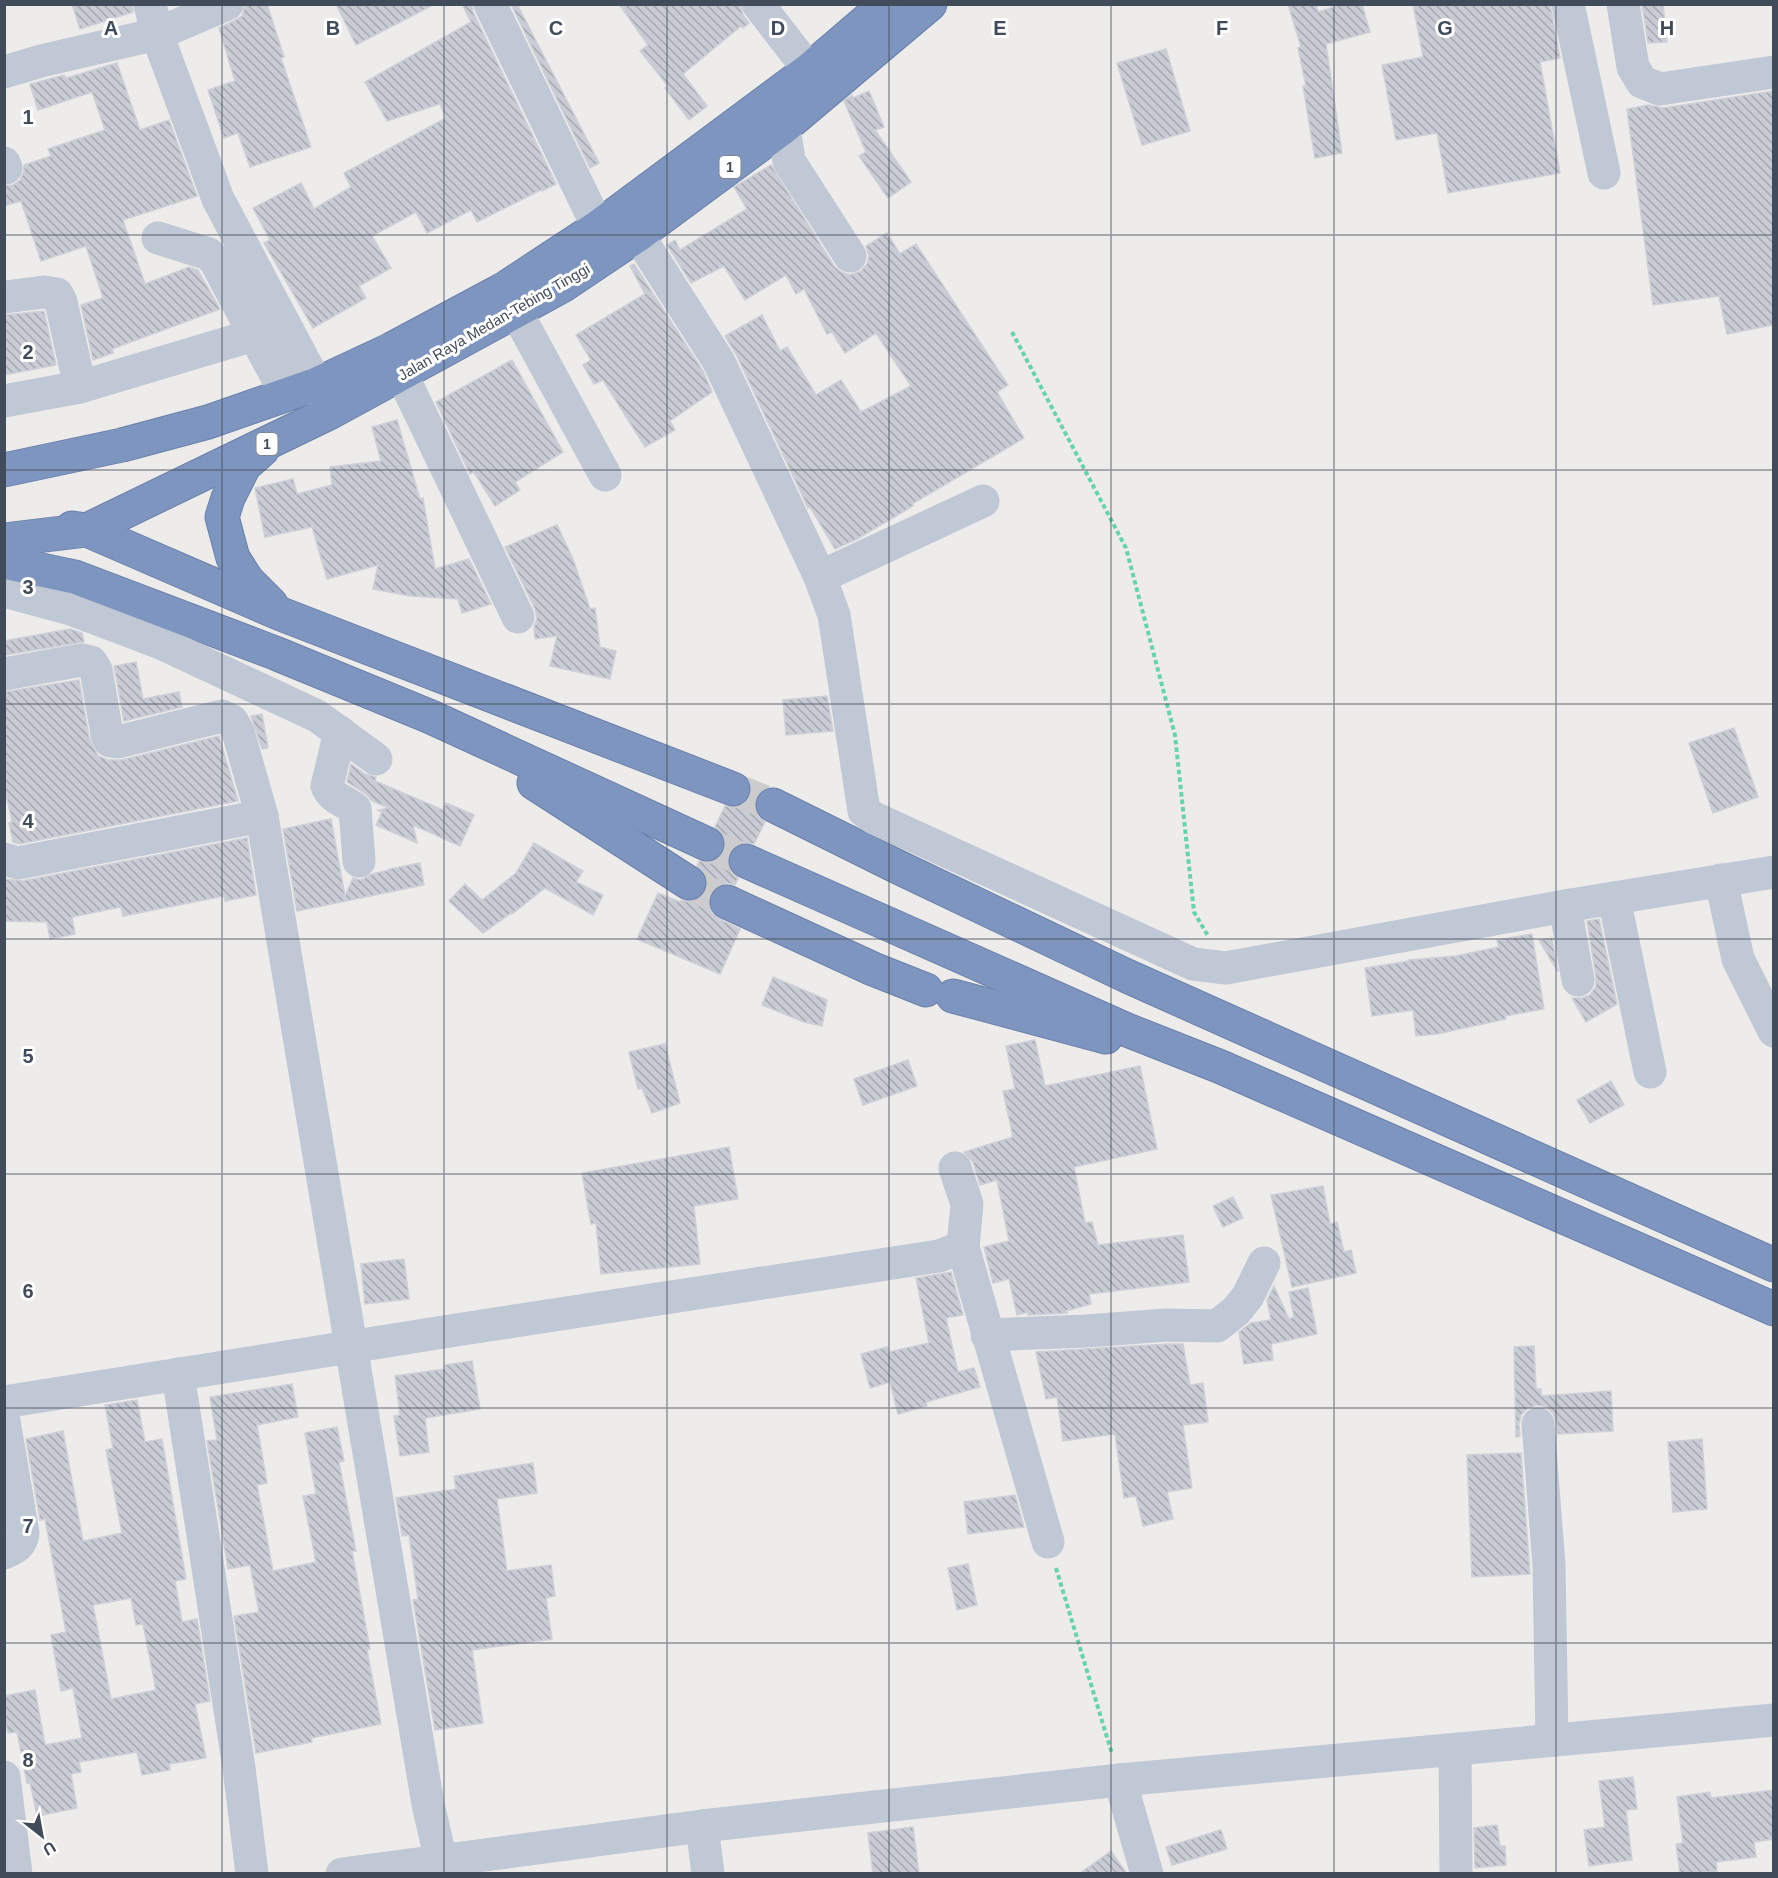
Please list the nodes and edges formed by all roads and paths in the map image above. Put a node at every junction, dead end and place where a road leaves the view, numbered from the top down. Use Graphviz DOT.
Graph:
graph roads {
  1 [pos="227,4"];
  2 [pos="490,4"];
  3 [pos="758,4"];
  4 [pos="886,4"];
  5 [pos="930,4"];
  6 [pos="1568,4"];
  7 [pos="1623,4"];
  8 [pos="154,19"];
  9 [pos="809,70"];
  10 [pos="4,72"];
  11 [pos="1773,72"];
  12 [pos="784,127"];
  13 [pos="1604,173"];
  14 [pos="598,227"];
  15 [pos="638,236"];
  16 [pos="158,238"];
  17 [pos="850,256"];
  18 [pos="5,297"];
  19 [pos="510,300"];
  20 [pos="1012,332"];
  21 [pos="254,335"];
  22 [pos="397,362"];
  23 [pos="317,384"];
  24 [pos="80,387"];
  25 [pos="286,394"];
  26 [pos="4,401"];
  27 [pos="331,412"];
  28 [pos="270,442"];
  29 [pos="4,470"];
  30 [pos="605,475"];
  31 [pos="983,501"];
  32 [pos="4,520"];
  33 [pos="87,530"];
  34 [pos="4,540"];
  35 [pos="4,562"];
  36 [pos="820,577"];
  37 [pos="4,591"];
  38 [pos="281,614"];
  39 [pos="518,617"];
  40 [pos="4,674"];
  41 [pos="431,717"];
  42 [pos="340,732"];
  43 [pos="376,759"];
  44 [pos="733,789"];
  45 [pos="772,805"];
  46 [pos="262,816"];
  47 [pos="707,844"];
  48 [pos="4,859"];
  49 [pos="359,861"];
  50 [pos="746,861"];
  51 [pos="1773,872"];
  52 [pos="1721,880"];
  53 [pos="689,883"];
  54 [pos="1614,898"];
  55 [pos="727,902"];
  56 [pos="1565,906"];
  57 [pos="1226,968"];
  58 [pos="1578,981"];
  59 [pos="1773,1031"];
  60 [pos="1221,1067"];
  61 [pos="1650,1072"];
  62 [pos="955,1168"];
  63 [pos="963,1247"];
  64 [pos="1264,1263"];
  65 [pos="1773,1265"];
  66 [pos="1773,1309"];
  67 [pos="987,1335"];
  68 [pos="353,1346"];
  69 [pos="178,1374"];
  70 [pos="4,1402"];
  71 [pos="4,1421"];
  72 [pos="1538,1424"];
  73 [pos="1048,1542"];
  74 [pos="4,1553"];
  75 [pos="1773,1720"];
  76 [pos="1552,1739"];
  77 [pos="1455,1750"];
  78 [pos="4,1777"];
  79 [pos="1120,1780"];
  80 [pos="702,1826"];
  81 [pos="443,1868"];
  82 [pos="16,1874"];
  83 [pos="252,1874"];
  84 [pos="342,1874"];
  85 [pos="708,1874"];
  86 [pos="1147,1874"];
  87 [pos="1456,1874"];
  1 -- 8 [label="street"];
  2 -- 14 [label="street"];
  3 -- 9 [label="street"];
  4 -- 9 [label="highway, Jalan Raya Medan-Tebing Tinggi / 1"];
  5 -- 12 [label="highway, Jalan Raya Medan-Tebing Tinggi / 1"];
  6 -- 13 [label="street"];
  7 -- 11 [label="street"];
  8 -- 10 [label="street"];
  8 -- 23 [label="street"];
  9 -- 14 [label="highway, Jalan Raya Medan-Tebing Tinggi / 1"];
  12 -- 15 [label="highway, Jalan Raya Medan-Tebing Tinggi / 1"];
  12 -- 17 [label="street"];
  14 -- 19 [label="highway, Jalan Raya Medan-Tebing Tinggi / 1"];
  15 -- 19 [label="highway, Jalan Raya Medan-Tebing Tinggi / 1"];
  15 -- 36 [label="street"];
  16 -- 21 [label="street"];
  18 -- 24 [label="street"];
  19 -- 22 [label="highway, Jalan Raya Medan-Tebing Tinggi / 1"];
  19 -- 30 [label="street"];
  20 -- 57 [label="path"];
  21 -- 24 [label="street"];
  21 -- 25 [label="street"];
  22 -- 23 [label="highway, Jalan Raya Medan-Tebing Tinggi / 1"];
  22 -- 27 [label="highway, Jalan Raya Medan-Tebing Tinggi / 1"];
  22 -- 39 [label="street"];
  23 -- 25 [label="highway, Jalan Raya Medan-Tebing Tinggi / 1"];
  23 -- 27 [label="street"];
  24 -- 26 [label="street"];
  25 -- 29 [label="highway, Jalan Raya Medan-Tebing Tinggi / 1"];
  27 -- 28 [label="highway, Jalan Raya Medan-Tebing Tinggi / 1"];
  28 -- 33 [label="highway, Jalan Raya Medan-Tebing Tinggi / 1"];
  28 -- 38 [label="highway"];
  31 -- 36 [label="street"];
  32 -- 33 [label="highway"];
  33 -- 34 [label="highway, Jalan Raya Medan-Tebing Tinggi / 1"];
  33 -- 38 [label="highway"];
  35 -- 41 [label="highway"];
  36 -- 57 [label="street"];
  37 -- 42 [label="street"];
  38 -- 44 [label="highway"];
  40 -- 46 [label="street"];
  41 -- 47 [label="highway"];
  41 -- 53 [label="highway"];
  42 -- 43 [label="street"];
  42 -- 49 [label="street"];
  45 -- 65 [label="highway"];
  46 -- 48 [label="street"];
  46 -- 68 [label="street"];
  50 -- 60 [label="highway"];
  51 -- 52 [label="street"];
  52 -- 54 [label="street"];
  52 -- 59 [label="street"];
  54 -- 56 [label="street"];
  54 -- 61 [label="street"];
  55 -- 60 [label="highway"];
  56 -- 57 [label="street"];
  56 -- 58 [label="street"];
  60 -- 66 [label="highway"];
  62 -- 63 [label="street"];
  63 -- 67 [label="street"];
  63 -- 68 [label="street"];
  64 -- 67 [label="street"];
  67 -- 73 [label="street"];
  68 -- 69 [label="street"];
  68 -- 81 [label="street"];
  69 -- 70 [label="street"];
  69 -- 83 [label="street"];
  71 -- 74 [label="street"];
  72 -- 76 [label="street"];
  73 -- 79 [label="path"];
  75 -- 76 [label="street"];
  76 -- 77 [label="street"];
  77 -- 79 [label="street"];
  77 -- 87 [label="street"];
  78 -- 82 [label="street"];
  79 -- 80 [label="street"];
  79 -- 86 [label="street"];
  80 -- 81 [label="street"];
  80 -- 85 [label="street"];
  81 -- 84 [label="street"];
}
